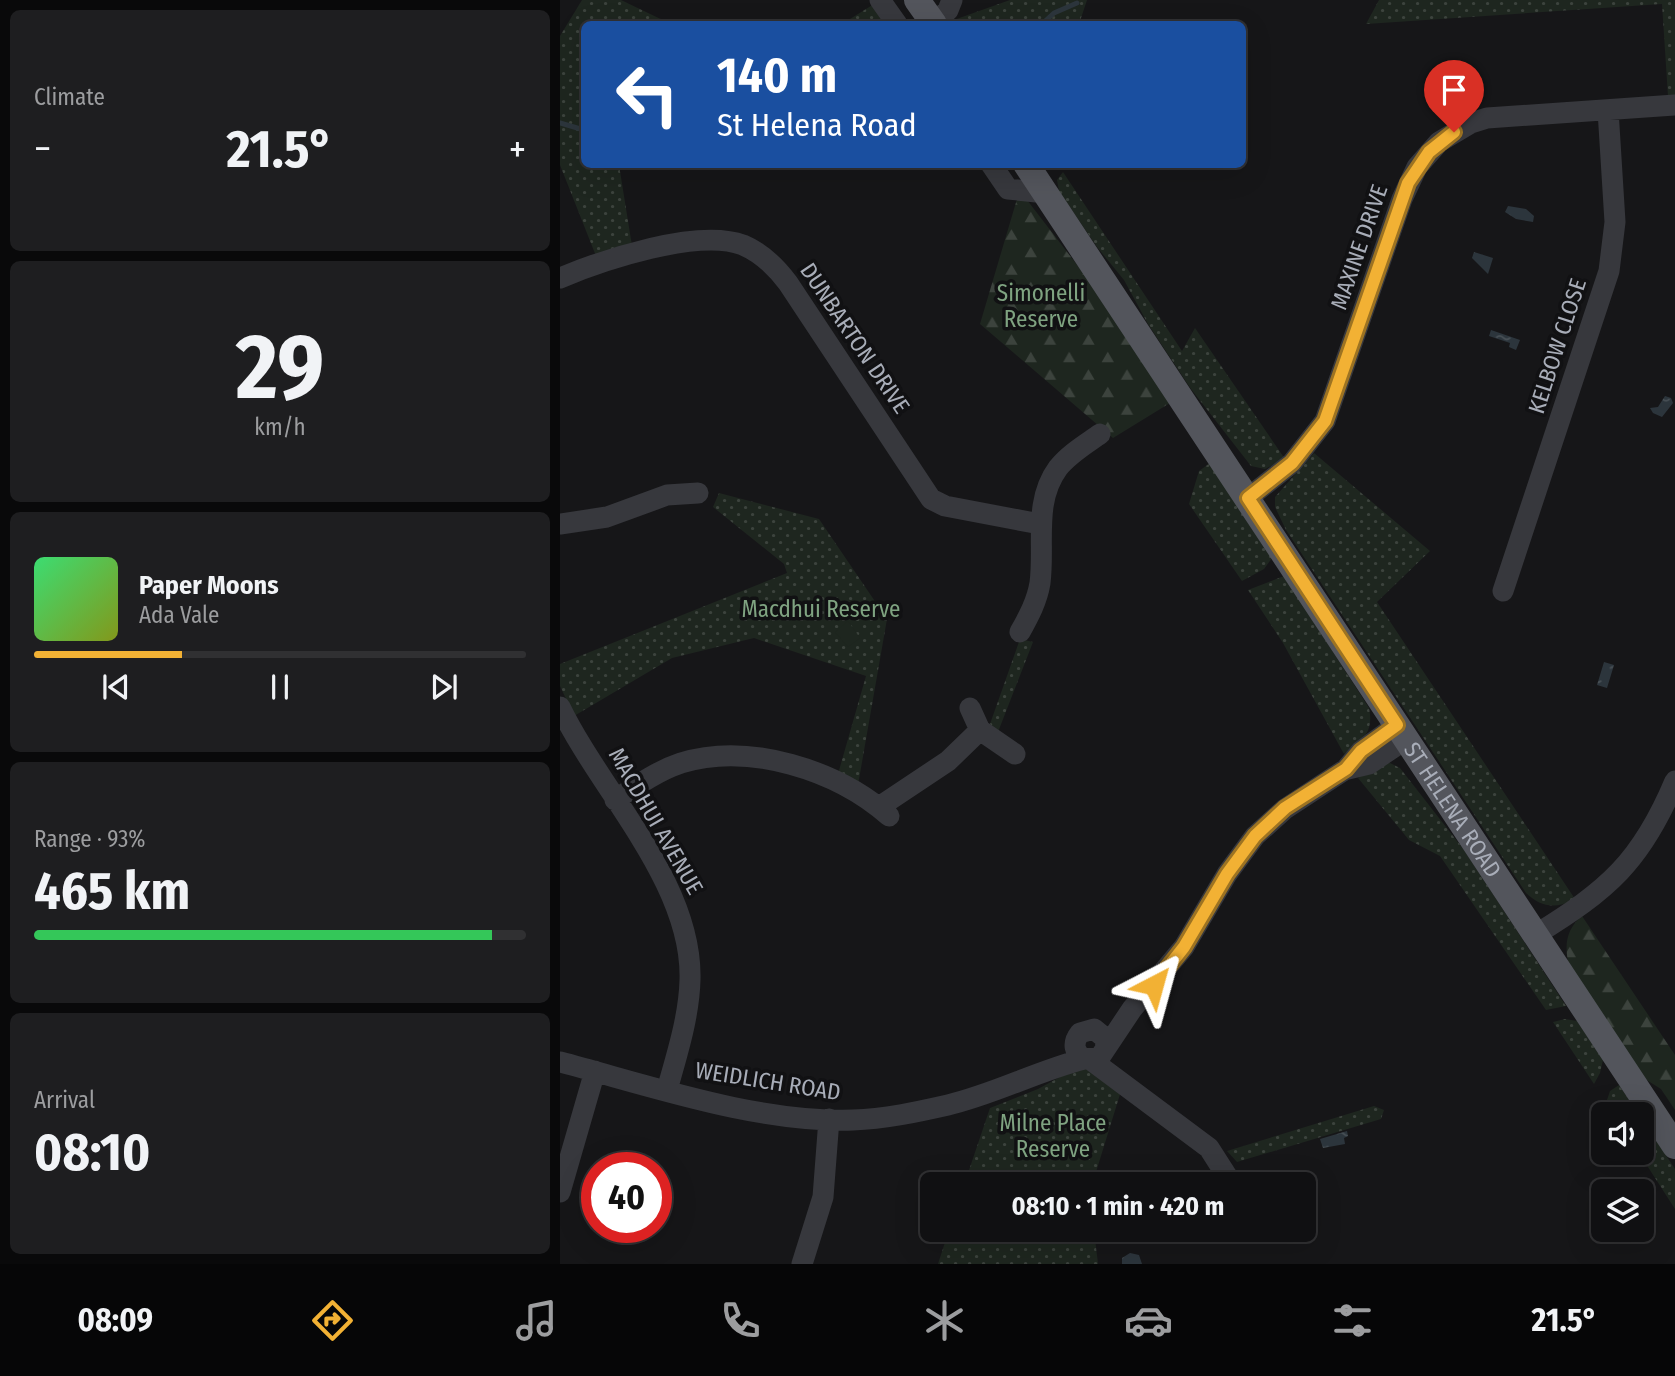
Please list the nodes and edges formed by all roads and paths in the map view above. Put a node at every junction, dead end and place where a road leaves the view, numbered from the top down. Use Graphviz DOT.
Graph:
graph roads {
  1 [pos="880,0"];
  2 [pos="917,0"];
  3 [pos="952,0"];
  4 [pos="895,21"];
  5 [pos="932,21"];
  6 [pos="937,21"];
  7 [pos="1675,105"];
  8 [pos="1608,110"];
  9 [pos="993,168"];
  10 [pos="1029,168"];
  11 [pos="1046,193"];
  12 [pos="560,278"];
  13 [pos="1100,434"];
  14 [pos="698,493"];
  15 [pos="1248,498"];
  16 [pos="560,524"];
  17 [pos="1040,524"];
  18 [pos="1503,591"];
  19 [pos="1020,632"];
  20 [pos="560,707"];
  21 [pos="970,708"];
  22 [pos="981,730"];
  23 [pos="1402,732"];
  24 [pos="1015,754"];
  25 [pos="1675,781"];
  26 [pos="615,800"];
  27 [pos="1535,935"];
  28 [pos="1132,1009"];
  29 [pos="1092,1052"];
  30 [pos="560,1062"];
  31 [pos="595,1071"];
  32 [pos="667,1090"];
  33 [pos="829,1119"];
  34 [pos="1675,1146"];
  35 [pos="1224,1172"];
  36 [pos="560,1192"];
  37 [pos="802,1264"];
  1 -- 4 [label="street"];
  2 -- 5 [label="main road"];
  3 -- 6 [label="street"];
  7 -- 8 [label="street, MAXINE DRIVE"];
  8 -- 15 [label="street, MAXINE DRIVE"];
  8 -- 18 [label="street, KELBOW CLOSE"];
  9 -- 11 [label="street"];
  10 -- 11 [label="main road, ST HELENA ROAD"];
  11 -- 15 [label="main road, ST HELENA ROAD"];
  12 -- 17 [label="street, DUNBARTON DRIVE"];
  13 -- 17 [label="street"];
  14 -- 16 [label="street"];
  15 -- 23 [label="main road, ST HELENA ROAD"];
  17 -- 19 [label="street"];
  20 -- 26 [label="street, MACDHUI AVENUE"];
  21 -- 22 [label="street"];
  22 -- 24 [label="street"];
  22 -- 26 [label="street"];
  23 -- 27 [label="main road, ST HELENA ROAD"];
  23 -- 28 [label="street"];
  25 -- 27 [label="street"];
  26 -- 32 [label="street, MACDHUI AVENUE"];
  27 -- 34 [label="main road, ST HELENA ROAD"];
  28 -- 29 [label="street"];
  28 -- 29 [label="street"];
  29 -- 33 [label="street, WEIDLICH ROAD"];
  29 -- 35 [label="street"];
  30 -- 31 [label="street, WEIDLICH ROAD"];
  31 -- 32 [label="street, WEIDLICH ROAD"];
  31 -- 36 [label="street"];
  32 -- 33 [label="street, WEIDLICH ROAD"];
  33 -- 37 [label="street"];
}
